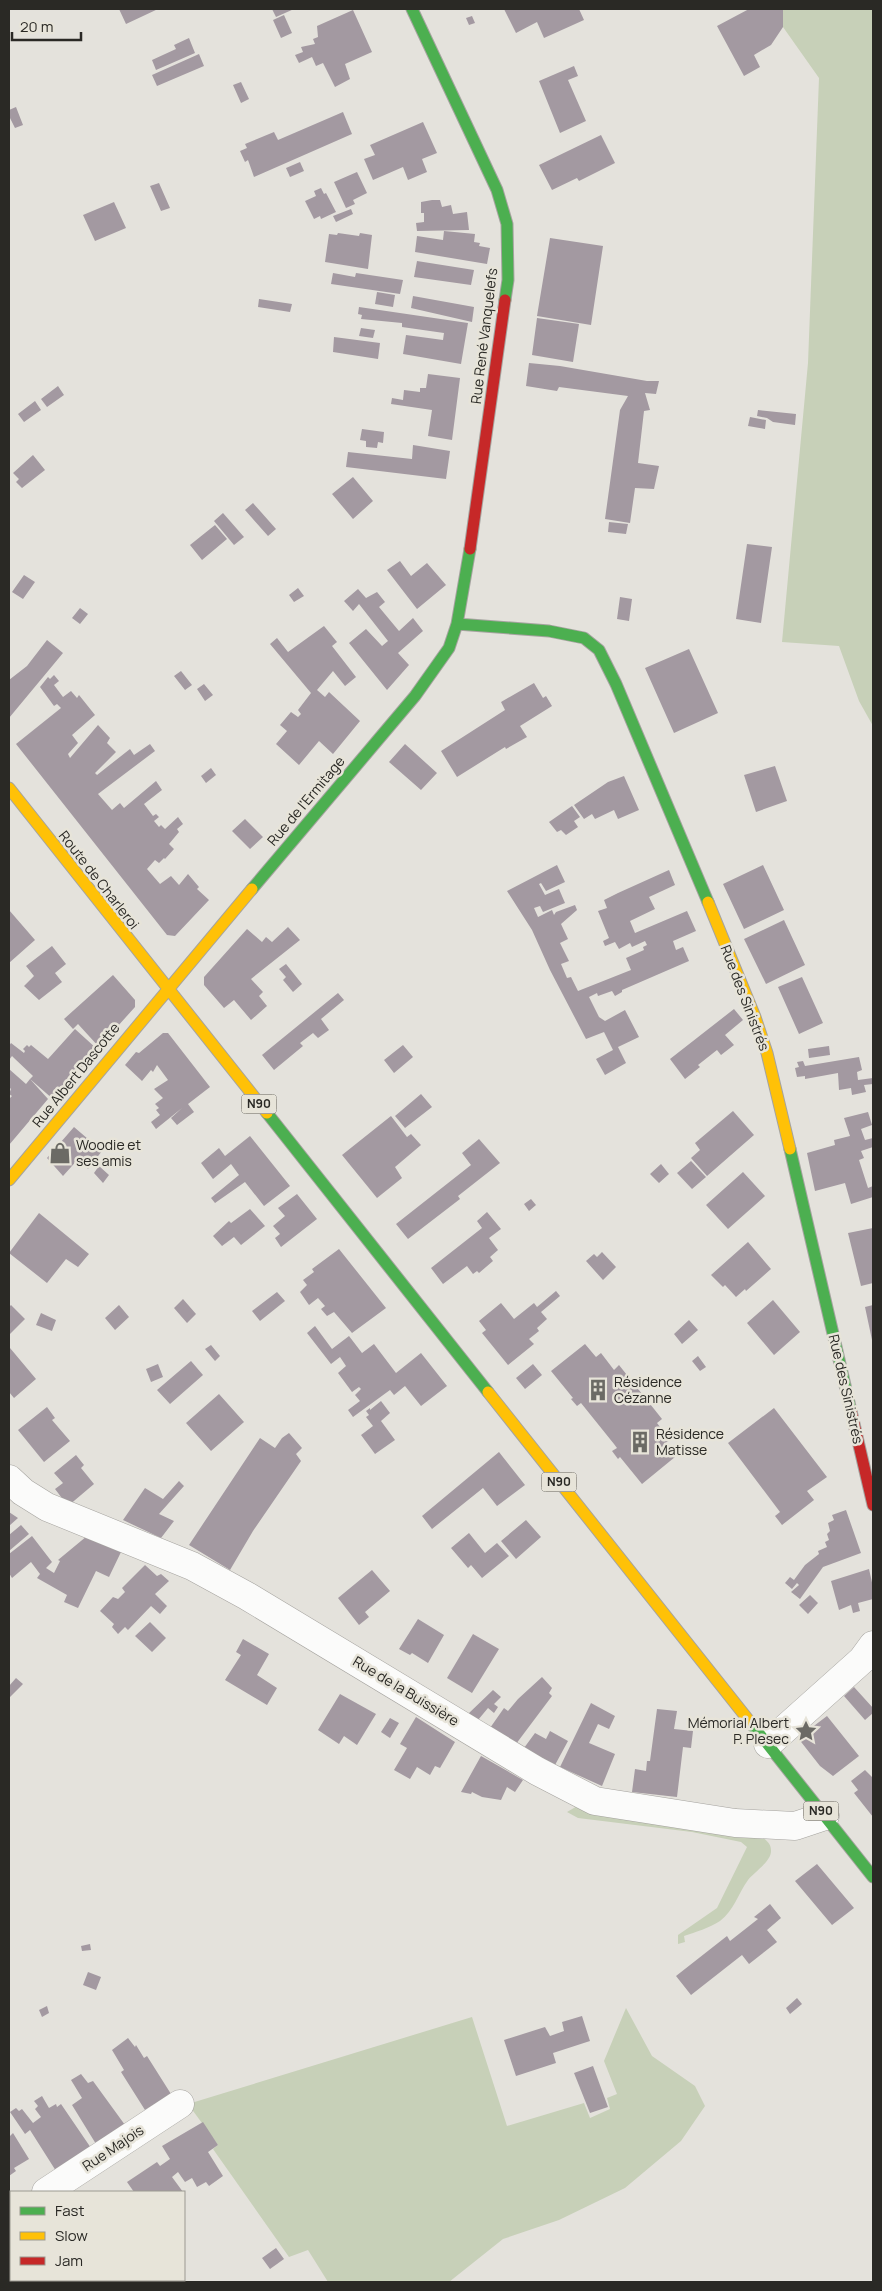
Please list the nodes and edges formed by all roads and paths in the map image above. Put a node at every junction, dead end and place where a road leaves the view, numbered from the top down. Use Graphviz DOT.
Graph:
graph roads {
  1 [pos="412,9"];
  2 [pos="457,624"];
  3 [pos="9,788"];
  4 [pos="167,989"];
  5 [pos="9,1180"];
  6 [pos="9,1479"];
  7 [pos="873,1505"];
  8 [pos="873,1645"];
  9 [pos="768,1744"];
  10 [pos="825,1816"];
  11 [pos="873,1877"];
  12 [pos="180,2104"];
  13 [pos="48,2191"];
  1 -- 2 [label="street, Rue René Vanquelefs"];
  2 -- 4 [label="street, Rue de l'Ermitage"];
  2 -- 7 [label="street, Rue des Sinistrés"];
  3 -- 4 [label="street, Route de Charleroi / N90"];
  4 -- 5 [label="street, Rue Albert Dascotte"];
  4 -- 9 [label="street, N90"];
  6 -- 10 [label="street, Rue de la Buissière"];
  8 -- 9 [label="street"];
  9 -- 10 [label="street, N90"];
  10 -- 11 [label="street, N90"];
  12 -- 13 [label="street, Rue Majois"];
}
